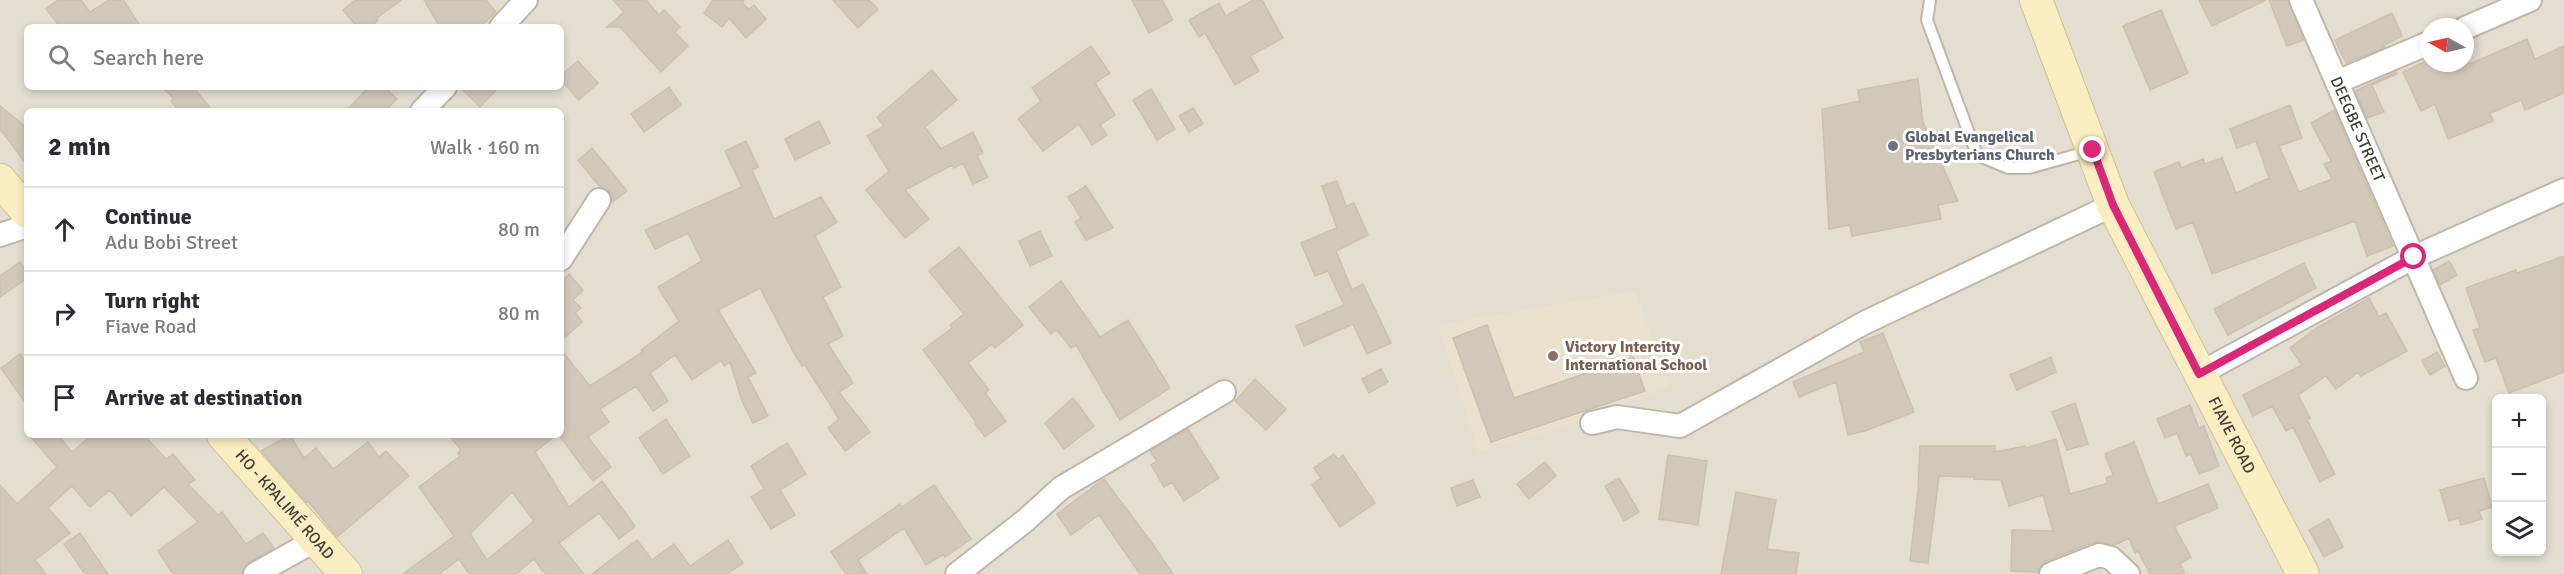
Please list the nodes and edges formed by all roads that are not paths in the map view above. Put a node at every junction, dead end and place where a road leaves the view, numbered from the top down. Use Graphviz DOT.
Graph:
graph roads {
  1 [pos="526,0"];
  2 [pos="1930,0"];
  3 [pos="2036,0"];
  4 [pos="2301,0"];
  5 [pos="2525,1"];
  6 [pos="504,24"];
  7 [pos="2474,24"];
  8 [pos="2420,47"];
  9 [pos="2337,82"];
  10 [pos="442,90"];
  11 [pos="425,108"];
  12 [pos="2093,150"];
  13 [pos="0,180"];
  14 [pos="2564,190"];
  15 [pos="598,200"];
  16 [pos="2113,205"];
  17 [pos="24,208"];
  18 [pos="24,227"];
  19 [pos="0,235"];
  20 [pos="564,254"];
  21 [pos="2414,257"];
  22 [pos="2199,374"];
  23 [pos="2466,378"];
  24 [pos="1224,392"];
  25 [pos="1592,423"];
  26 [pos="226,438"];
  27 [pos="316,540"];
  28 [pos="255,574"];
  29 [pos="346,574"];
  30 [pos="957,574"];
  31 [pos="2051,574"];
  32 [pos="2128,574"];
  33 [pos="2302,574"];
  1 -- 6 [label="street"];
  2 -- 12 [label="lane"];
  3 -- 12 [label="street, FIAVE ROAD"];
  4 -- 9 [label="street, DEEGBE STREET"];
  5 -- 7 [label="street"];
  8 -- 9 [label="street"];
  9 -- 21 [label="street, DEEGBE STREET"];
  10 -- 11 [label="street"];
  12 -- 16 [label="street, FIAVE ROAD"];
  13 -- 17 [label="street"];
  14 -- 21 [label="street"];
  15 -- 20 [label="street"];
  16 -- 22 [label="street, FIAVE ROAD"];
  16 -- 25 [label="street"];
  18 -- 19 [label="street"];
  21 -- 22 [label="street"];
  21 -- 23 [label="street, DEEGBE STREET"];
  22 -- 33 [label="street, FIAVE ROAD"];
  24 -- 30 [label="street"];
  26 -- 27 [label="street, HO - KPALIMÉ ROAD"];
  27 -- 28 [label="street"];
  27 -- 29 [label="street, HO - KPALIMÉ ROAD"];
  31 -- 32 [label="street"];
}
